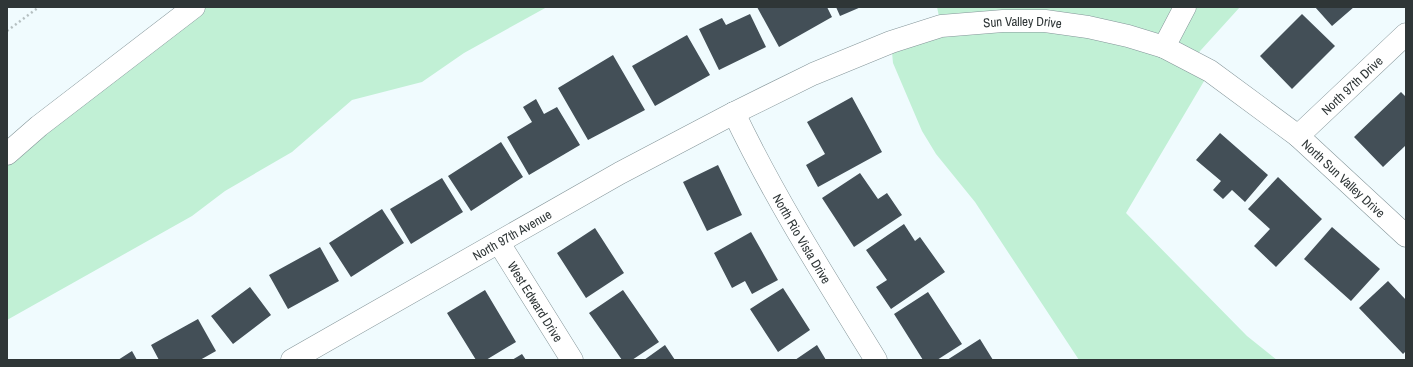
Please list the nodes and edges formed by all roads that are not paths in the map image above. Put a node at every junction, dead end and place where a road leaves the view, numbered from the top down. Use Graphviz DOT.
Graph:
graph roads {
  1 [pos="194,7"];
  2 [pos="1185,7"];
  3 [pos="1004,14"];
  4 [pos="1406,34"];
  5 [pos="1164,48"];
  6 [pos="734,113"];
  7 [pos="1298,136"];
  8 [pos="7,154"];
  9 [pos="1406,236"];
  10 [pos="499,243"];
  11 [pos="292,360"];
  12 [pos="572,360"];
  13 [pos="876,360"];
  1 -- 8 [label="street"];
  2 -- 5 [label="street"];
  3 -- 5 [label="street, Sun Valley Drive"];
  3 -- 6 [label="street, Sun Valley Drive"];
  4 -- 7 [label="street, North 97th Drive"];
  5 -- 7 [label="street, Sun Valley Drive"];
  6 -- 10 [label="street, North 97th Avenue"];
  6 -- 13 [label="street, North Rio Vista Drive"];
  7 -- 9 [label="street, North Sun Valley Drive"];
  10 -- 11 [label="street, North 97th Avenue"];
  10 -- 12 [label="street, West Edward Drive"];
}
